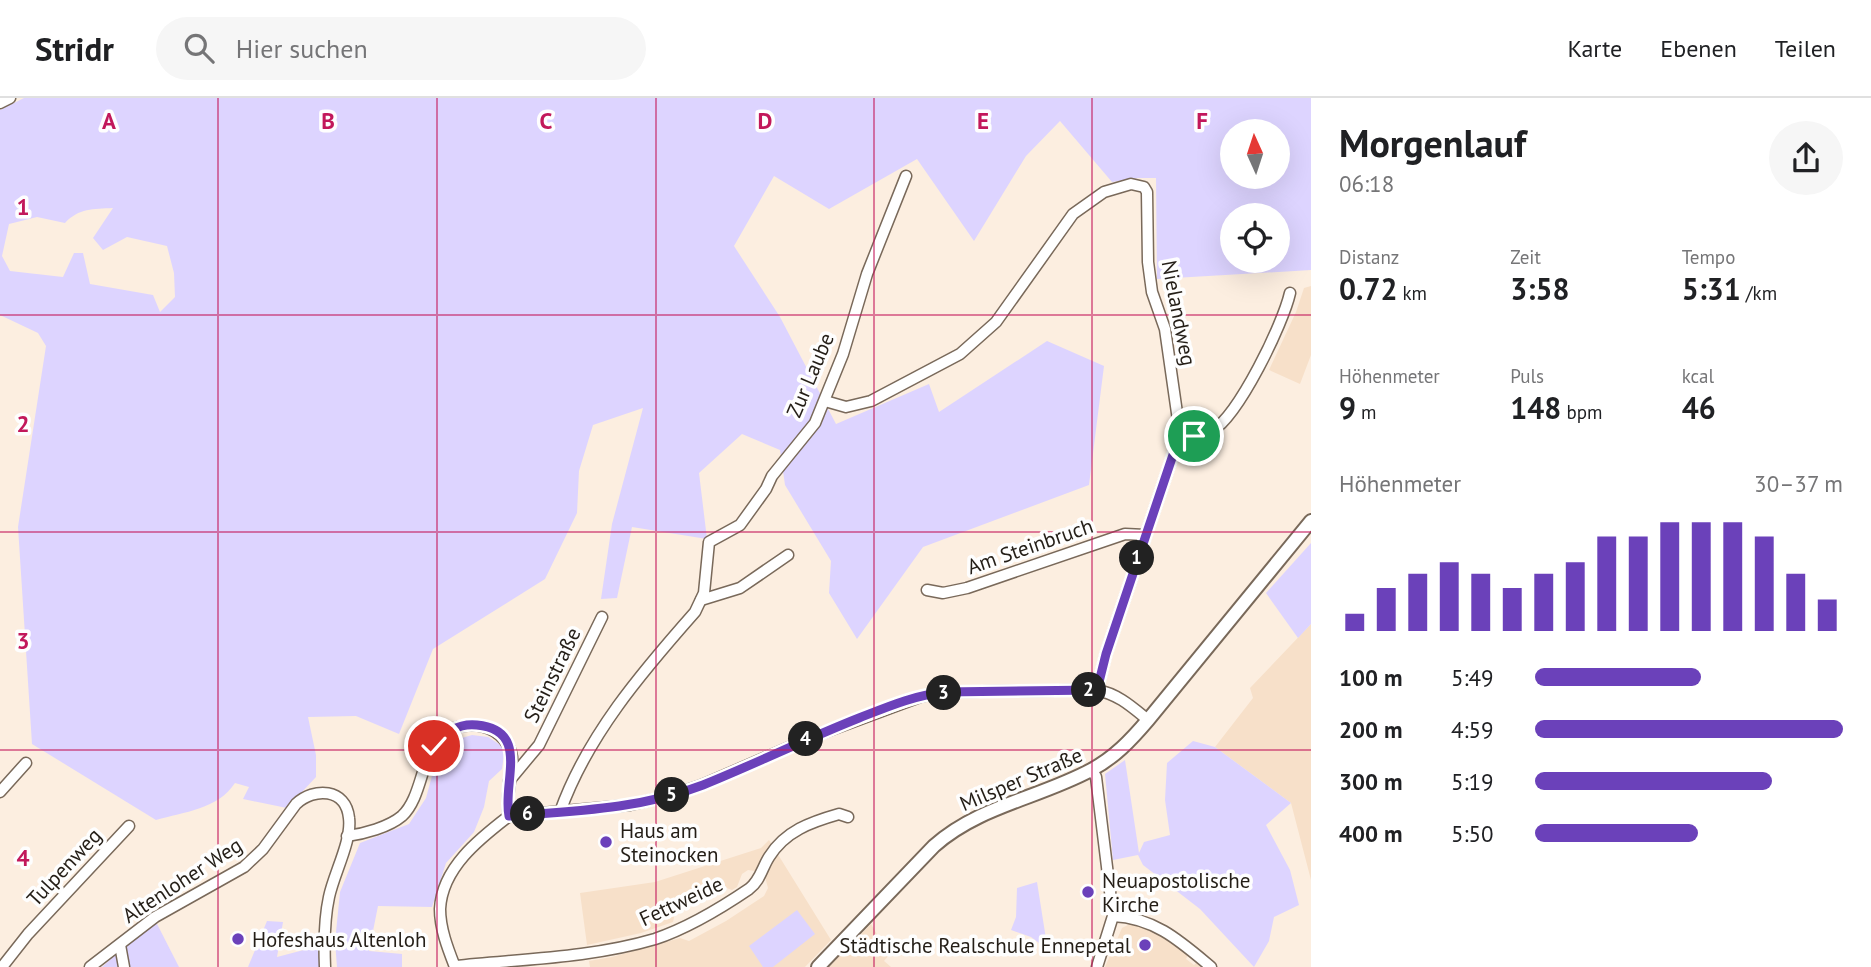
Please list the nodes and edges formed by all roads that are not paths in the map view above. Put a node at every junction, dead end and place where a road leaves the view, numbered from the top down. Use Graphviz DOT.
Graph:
graph roads {
  1 [pos="10,98"];
  2 [pos="0,103"];
  3 [pos="906,176"];
  4 [pos="1290,293"];
  5 [pos="825,401"];
  6 [pos="1180,434"];
  7 [pos="1311,521"];
  8 [pos="1145,535"];
  9 [pos="788,555"];
  10 [pos="927,590"];
  11 [pos="701,600"];
  12 [pos="602,617"];
  13 [pos="1097,690"];
  14 [pos="1148,720"];
  15 [pos="26,762"];
  16 [pos="1092,770"];
  17 [pos="509,782"];
  18 [pos="0,792"];
  19 [pos="560,812"];
  20 [pos="509,816"];
  21 [pos="848,817"];
  22 [pos="129,826"];
  23 [pos="347,836"];
  24 [pos="1113,916"];
  25 [pos="120,945"];
  26 [pos="455,966"];
  27 [pos="2,967"];
  28 [pos="90,967"];
  29 [pos="124,967"];
  30 [pos="325,967"];
  31 [pos="818,967"];
  32 [pos="1097,967"];
  33 [pos="1211,967"];
  1 -- 2 [label="street"];
  3 -- 5 [label="street, Zur Laube"];
  4 -- 6 [label="street"];
  5 -- 6 [label="street, Nielandweg"];
  5 -- 11 [label="street, Zur Laube"];
  6 -- 8 [label="street, Nielandweg"];
  7 -- 14 [label="street, Milsper Straße"];
  8 -- 10 [label="street, Am Steinbruch"];
  8 -- 13 [label="street, Nielandweg"];
  9 -- 11 [label="street"];
  11 -- 19 [label="street, Zur Laube"];
  12 -- 17 [label="street, Steinstraße"];
  13 -- 14 [label="street"];
  13 -- 19 [label="street"];
  14 -- 16 [label="street, Milsper Straße"];
  15 -- 18 [label="street"];
  16 -- 24 [label="street"];
  16 -- 31 [label="street, Milsper Straße"];
  17 -- 20 [label="street"];
  17 -- 23 [label="street"];
  19 -- 20 [label="street"];
  20 -- 26 [label="street"];
  21 -- 26 [label="street, Fettweide"];
  22 -- 27 [label="street, Tulpenweg"];
  23 -- 25 [label="street, Altenloher Weg"];
  23 -- 30 [label="street"];
  24 -- 32 [label="street"];
  24 -- 33 [label="street"];
  25 -- 28 [label="street, Altenloher Weg"];
  25 -- 29 [label="street"];
}
